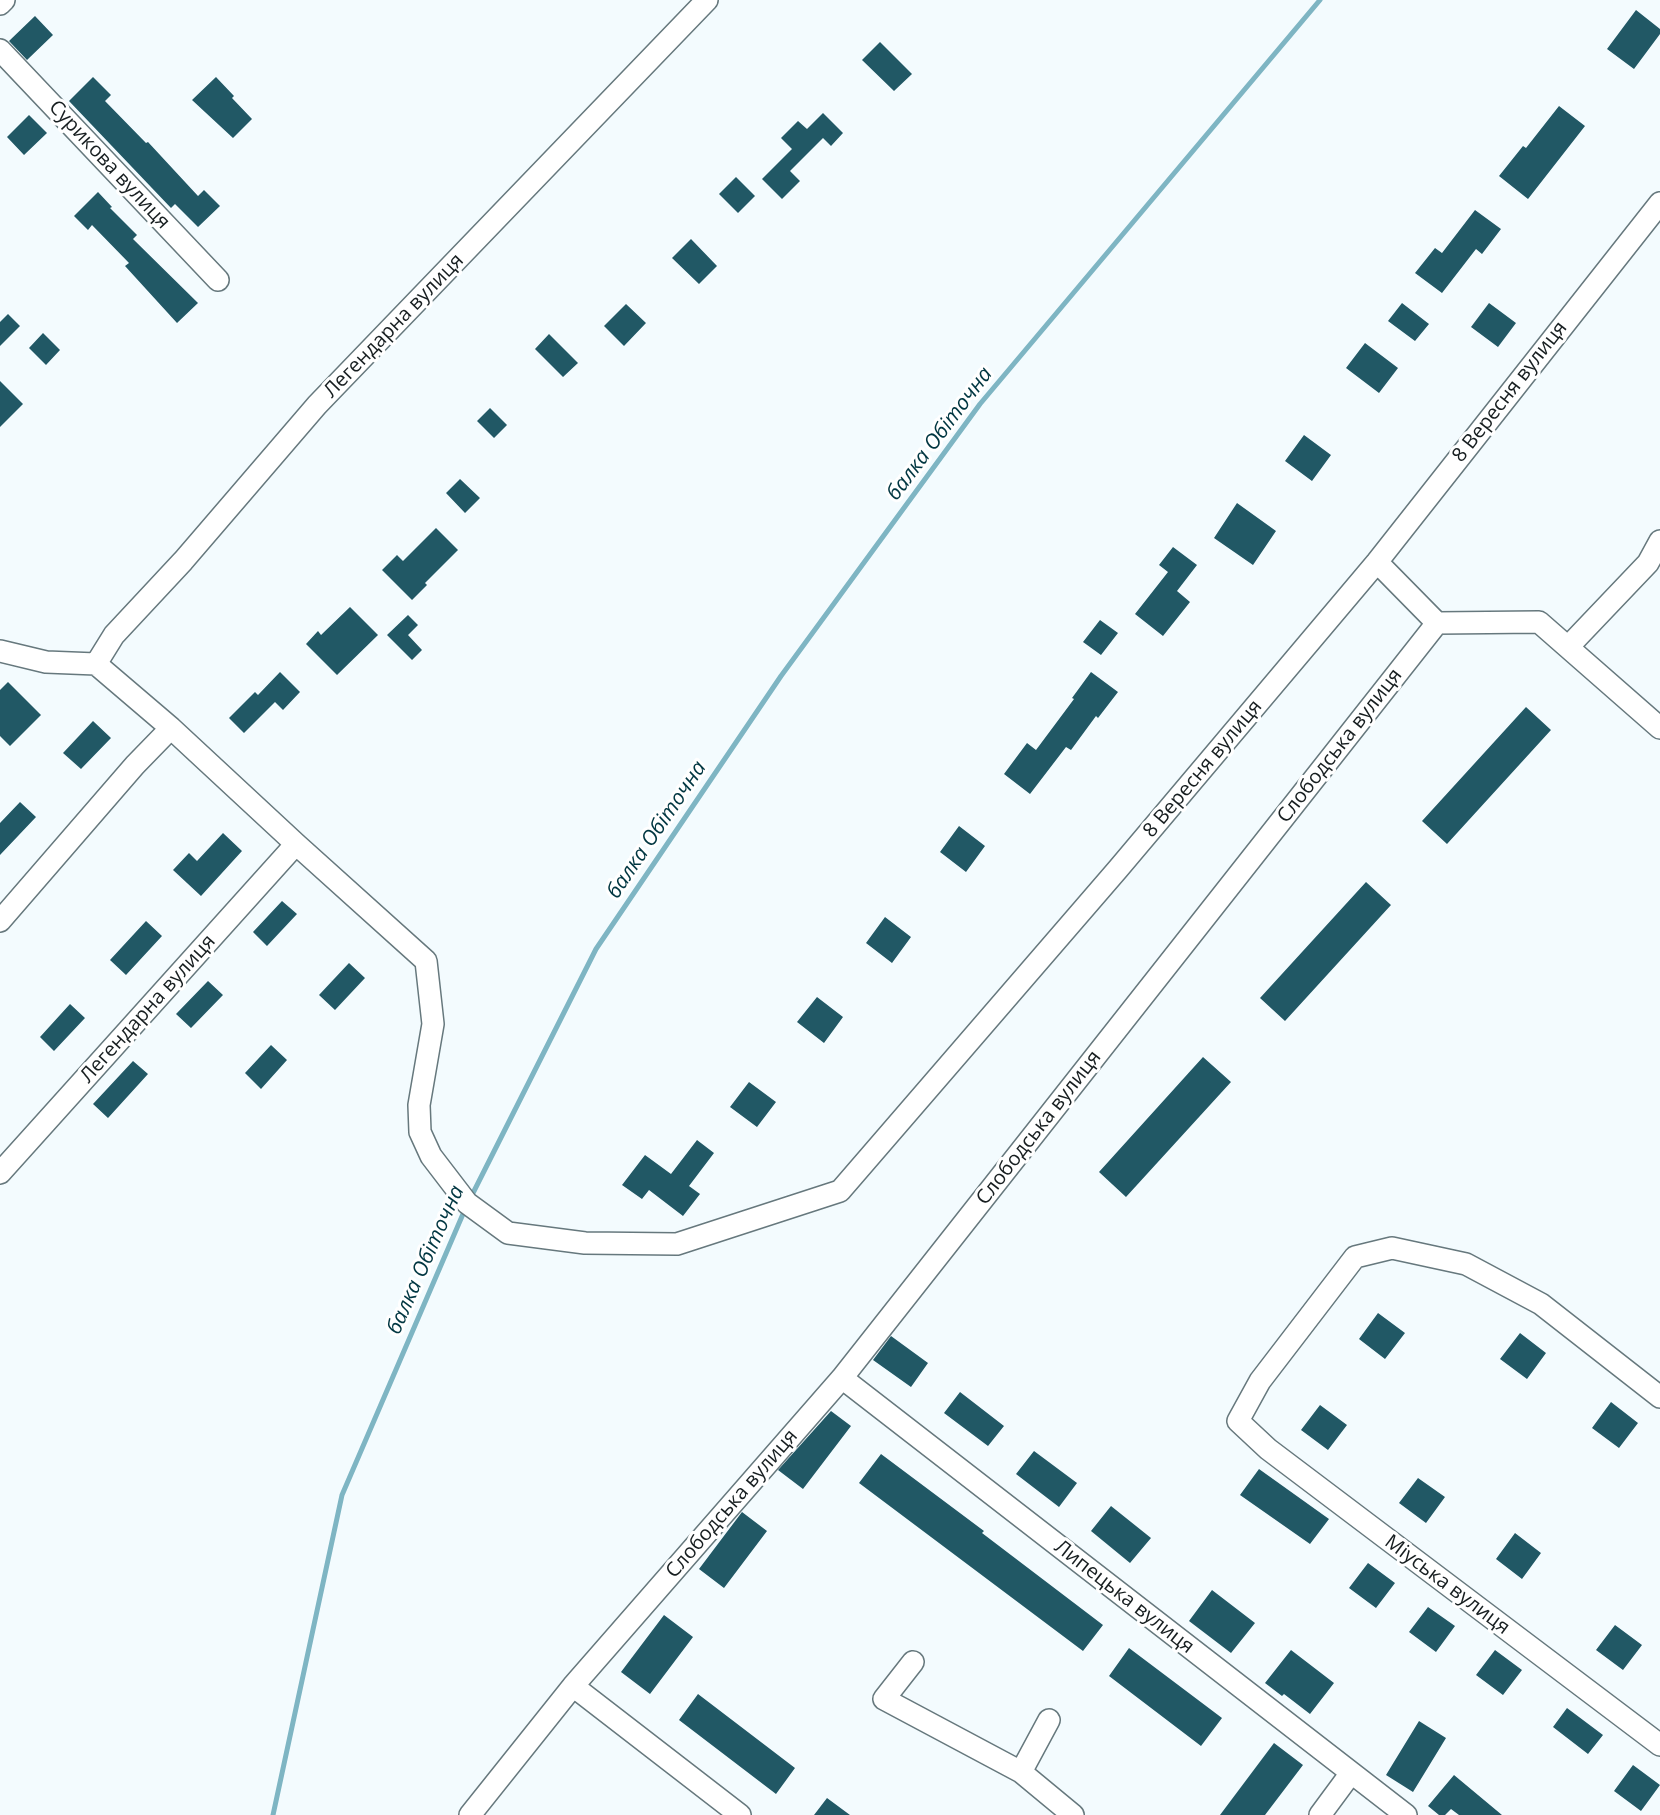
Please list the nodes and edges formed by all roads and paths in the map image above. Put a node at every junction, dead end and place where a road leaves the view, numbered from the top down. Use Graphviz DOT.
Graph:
graph roads {
  1 [pos="4,0"];
  2 [pos="707,0"];
  3 [pos="0,4"];
  4 [pos="0,50"];
  5 [pos="1660,203"];
  6 [pos="218,280"];
  7 [pos="1660,541"];
  8 [pos="1377,562"];
  9 [pos="1437,623"];
  10 [pos="1568,647"];
  11 [pos="0,651"];
  12 [pos="96,664"];
  13 [pos="171,728"];
  14 [pos="1660,728"];
  15 [pos="296,844"];
  16 [pos="0,921"];
  17 [pos="0,1173"];
  18 [pos="842,1378"];
  19 [pos="1660,1397"];
  20 [pos="913,1662"];
  21 [pos="573,1686"];
  22 [pos="1049,1720"];
  23 [pos="1660,1745"];
  24 [pos="1021,1772"];
  25 [pos="1351,1773"];
  26 [pos="470,1815"];
  27 [pos="740,1815"];
  28 [pos="1072,1815"];
  29 [pos="1320,1815"];
  30 [pos="1406,1815"];
  1 -- 3 [label="street"];
  2 -- 12 [label="street, Легендарна вулиця"];
  4 -- 6 [label="street, Сурикова вулиця"];
  5 -- 8 [label="street, 8 Вересня вулиця"];
  7 -- 10 [label="street"];
  8 -- 9 [label="street"];
  8 -- 15 [label="street, 8 Вересня вулиця"];
  9 -- 10 [label="street"];
  9 -- 18 [label="street, Слободська вулиця"];
  10 -- 14 [label="street"];
  11 -- 12 [label="street"];
  12 -- 13 [label="street"];
  13 -- 15 [label="street"];
  13 -- 16 [label="street"];
  15 -- 17 [label="street, Легендарна вулиця"];
  18 -- 21 [label="street, Слободська вулиця"];
  18 -- 25 [label="street, Липецька вулиця"];
  19 -- 23 [label="street, Міуська вулиця"];
  20 -- 24 [label="street"];
  21 -- 26 [label="street, Слободська вулиця"];
  21 -- 27 [label="street"];
  22 -- 24 [label="street"];
  24 -- 28 [label="street"];
  25 -- 29 [label="street"];
  25 -- 30 [label="street, Липецька вулиця"];
}
